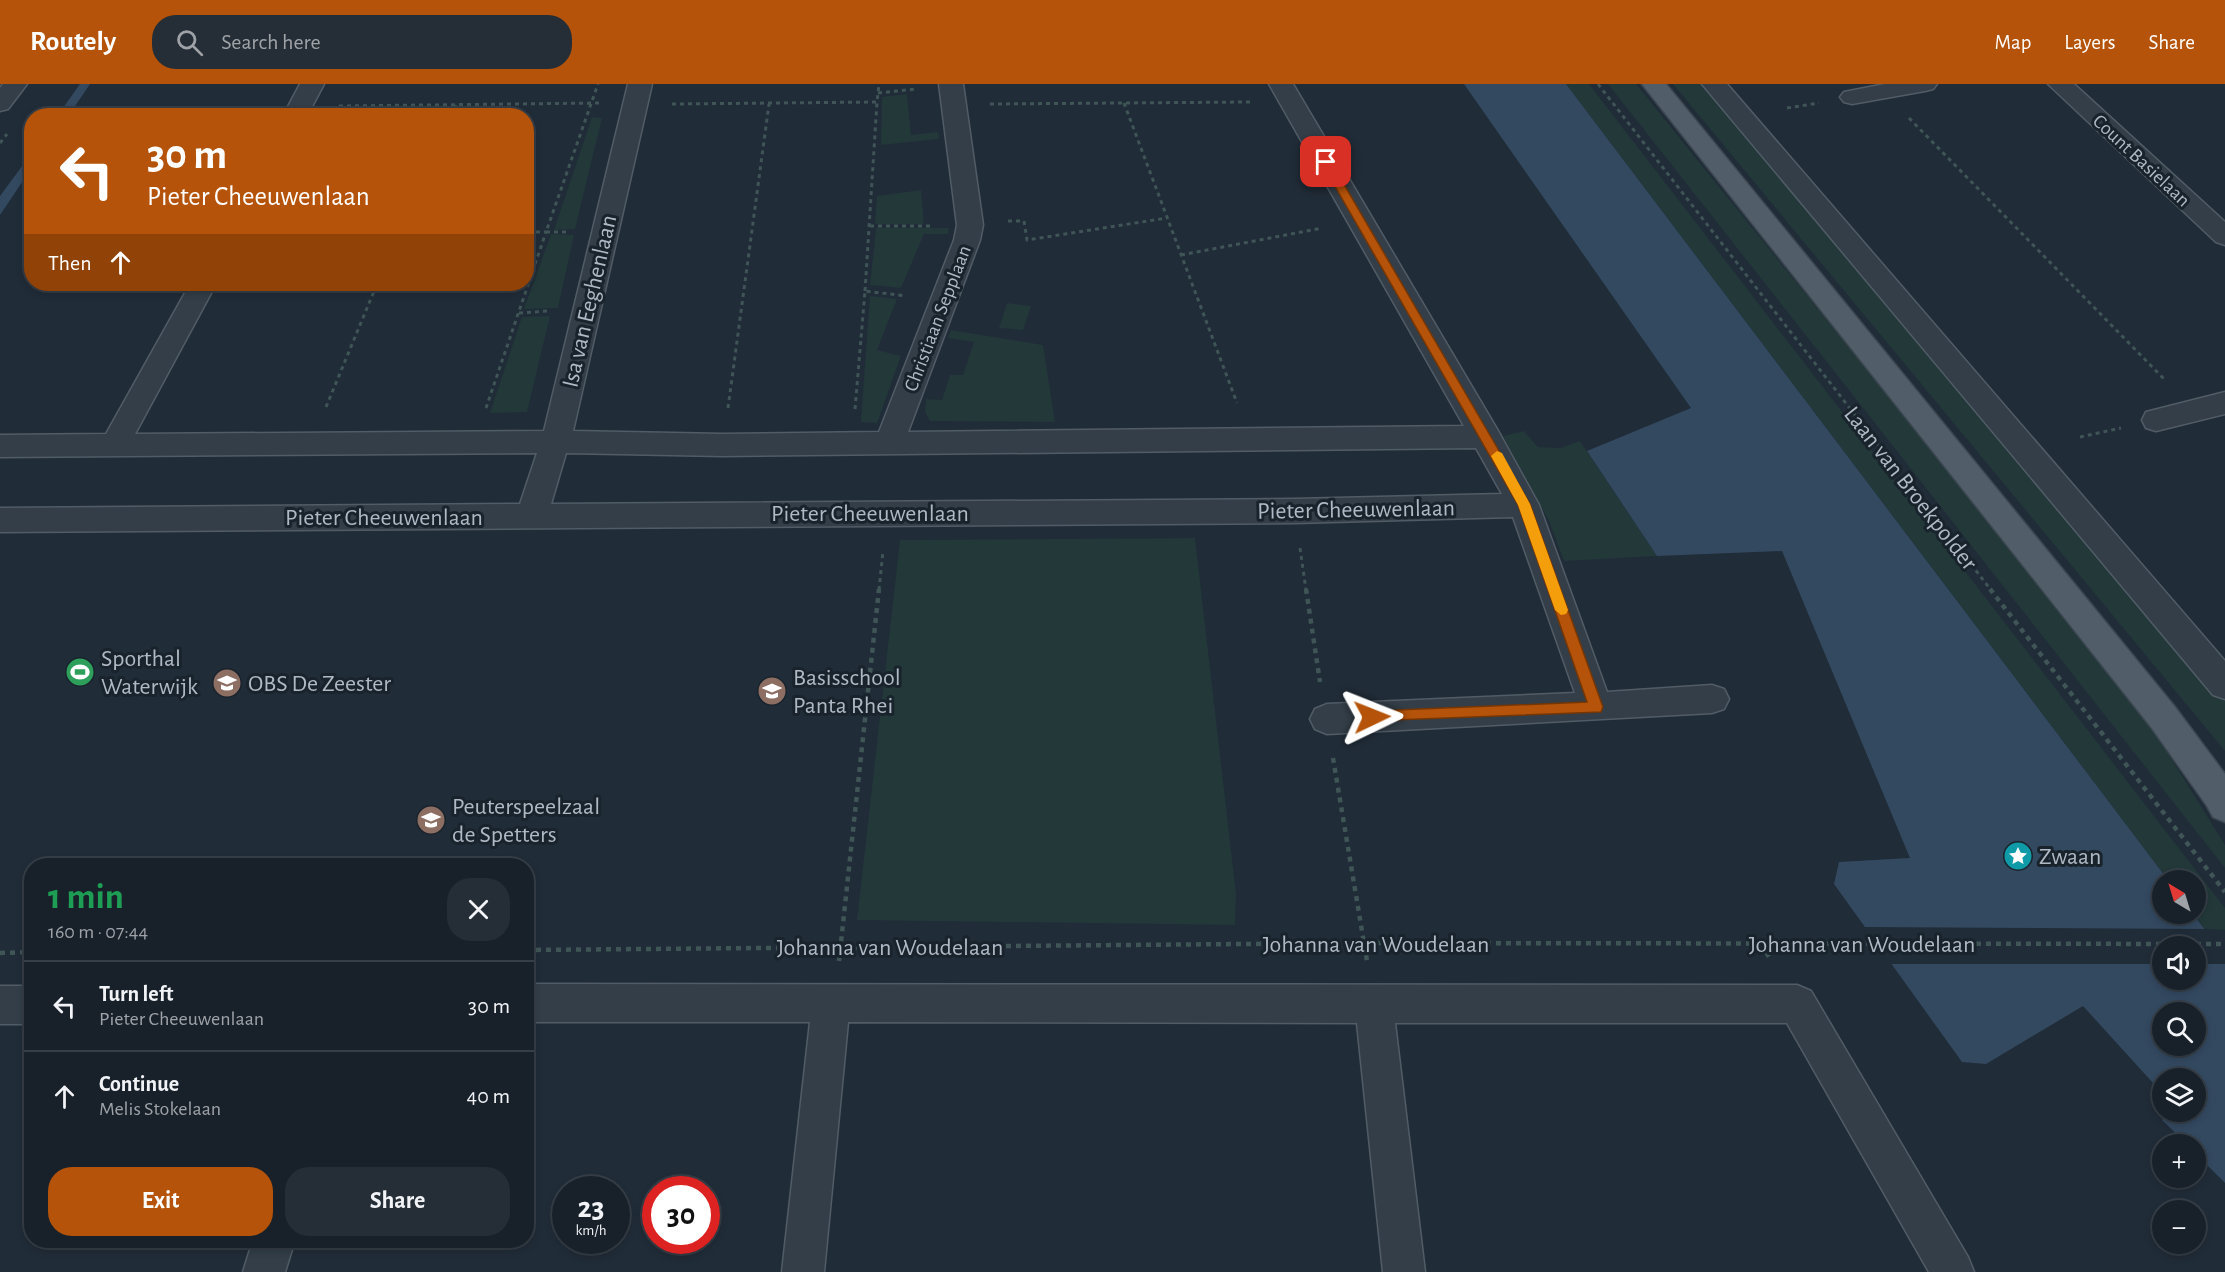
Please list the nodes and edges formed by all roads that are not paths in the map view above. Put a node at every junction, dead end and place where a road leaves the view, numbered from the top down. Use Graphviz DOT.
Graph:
graph roads {
  1 [pos="15,84"];
  2 [pos="312,84"];
  3 [pos="1654,84"];
  4 [pos="1714,84"];
  5 [pos="1925,84"];
  6 [pos="2060,84"];
  7 [pos="1286,93"];
  8 [pos="637,94"];
  9 [pos="952,94"];
  10 [pos="1852,97"];
  11 [pos="0,104"];
  12 [pos="299,108"];
  13 [pos="2225,236"];
  14 [pos="199,291"];
  15 [pos="2225,403"];
  16 [pos="2156,420"];
  17 [pos="1487,437"];
  18 [pos="554,442"];
  19 [pos="889,443"];
  20 [pos="115,444"];
  21 [pos="0,446"];
  22 [pos="1524,504"];
  23 [pos="532,516"];
  24 [pos="0,520"];
  25 [pos="2225,685"];
  26 [pos="1713,699"];
  27 [pos="1596,707"];
  28 [pos="1327,719"];
  29 [pos="2223,800"];
  30 [pos="534,1004"];
  31 [pos="831,1004"];
  32 [pos="1374,1004"];
  33 [pos="0,1005"];
  34 [pos="24,1005"];
  35 [pos="272,1248"];
  36 [pos="264,1272"];
  37 [pos="803,1272"];
  38 [pos="1404,1272"];
  39 [pos="1953,1272"];
  1 -- 11 [label="street"];
  2 -- 12 [label="street"];
  3 -- 29 [label="main road"];
  4 -- 25 [label="street"];
  5 -- 10 [label="street"];
  6 -- 13 [label="street, Count Basielaan"];
  7 -- 17 [label="street"];
  8 -- 18 [label="street, Isa van Eeghenlaan"];
  9 -- 19 [label="street, Christiaan Sepplaan"];
  14 -- 20 [label="street"];
  15 -- 16 [label="street"];
  17 -- 19 [label="street"];
  17 -- 22 [label="street"];
  18 -- 19 [label="street"];
  18 -- 20 [label="street"];
  18 -- 23 [label="street, Isa van Eeghenlaan"];
  20 -- 21 [label="street"];
  22 -- 23 [label="street, Pieter Cheeuwenlaan"];
  22 -- 27 [label="street"];
  23 -- 24 [label="street, Pieter Cheeuwenlaan"];
  26 -- 27 [label="street"];
  27 -- 28 [label="street"];
  30 -- 31 [label="street"];
  31 -- 32 [label="street"];
  31 -- 37 [label="street"];
  32 -- 38 [label="street"];
  32 -- 39 [label="street"];
  33 -- 34 [label="street"];
  35 -- 36 [label="street"];
}
